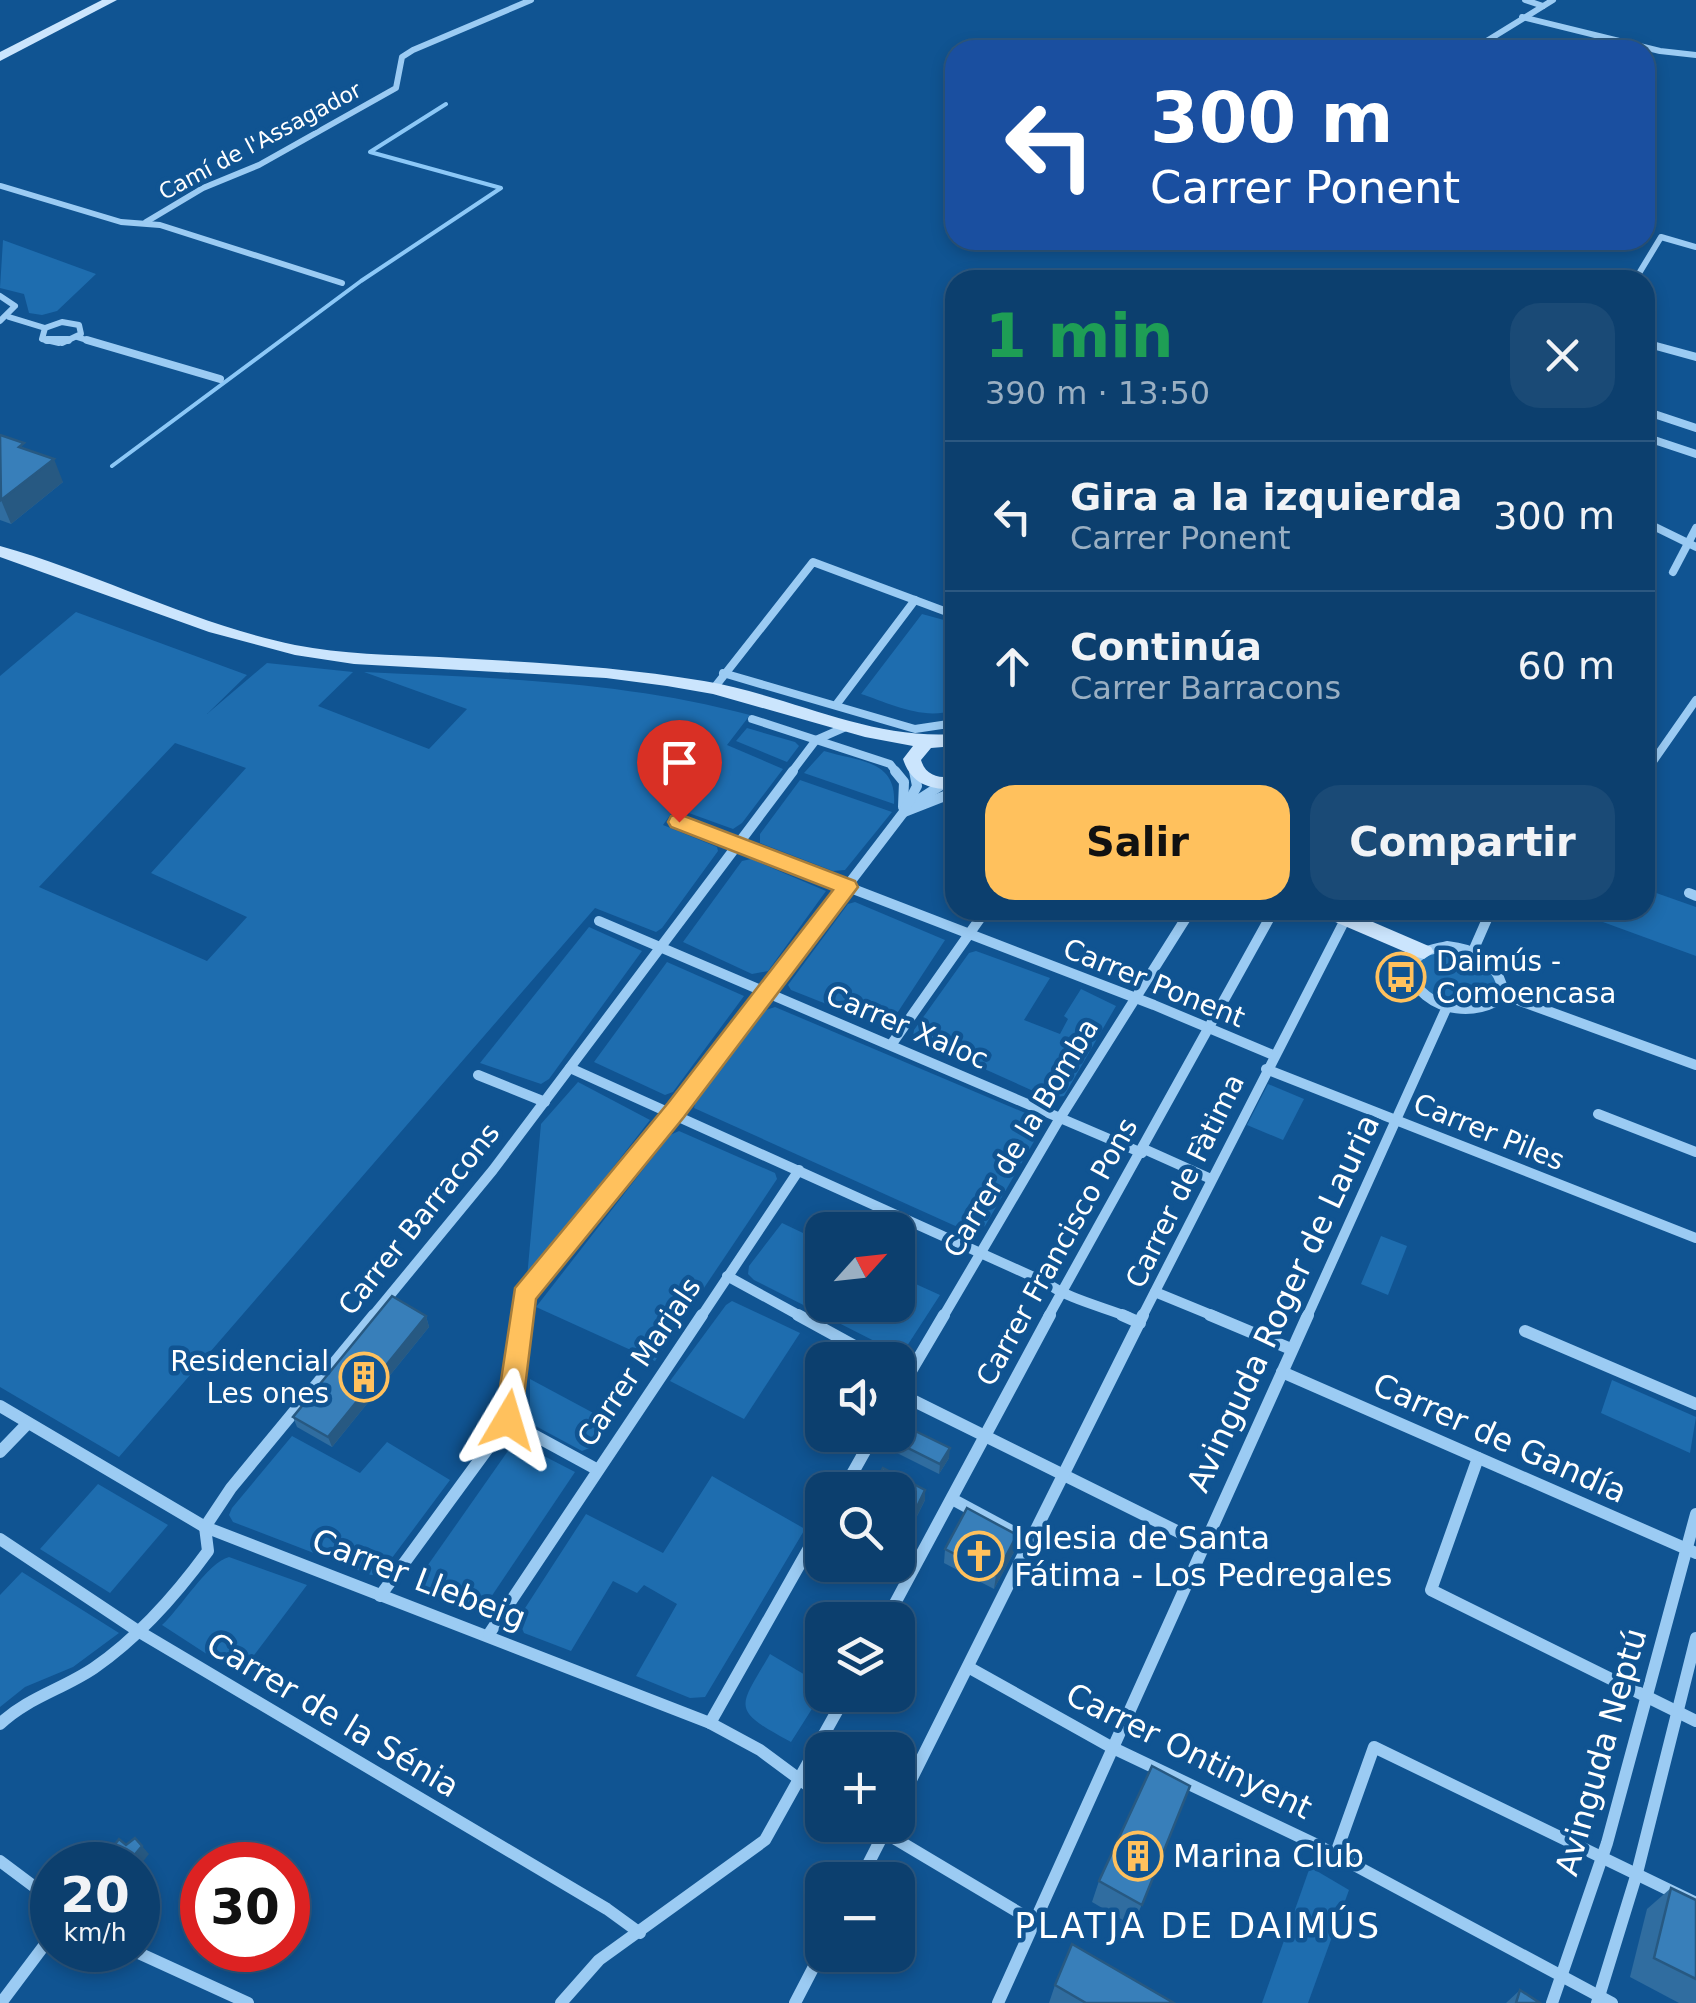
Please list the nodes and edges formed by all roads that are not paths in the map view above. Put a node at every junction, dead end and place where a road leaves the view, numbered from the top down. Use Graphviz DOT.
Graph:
graph roads {
  1 [pos="111,0"];
  2 [pos="531,0"];
  3 [pos="1525,0"];
  4 [pos="1554,0"];
  5 [pos="1543,6"];
  6 [pos="1522,18"];
  7 [pos="1488,40"];
  8 [pos="1611,40"];
  9 [pos="1655,49"];
  10 [pos="1696,56"];
  11 [pos="0,57"];
  12 [pos="1,186"];
  13 [pos="146,222"];
  14 [pos="1696,247"];
  15 [pos="1655,249"];
  16 [pos="342,283"];
  17 [pos="0,296"];
  18 [pos="4,319"];
  19 [pos="45,328"];
  20 [pos="78,337"];
  21 [pos="1655,346"];
  22 [pos="1696,357"];
  23 [pos="220,379"];
  24 [pos="1655,414"];
  25 [pos="1696,428"];
  26 [pos="1655,440"];
  27 [pos="1696,454"];
  28 [pos="1655,527"];
  29 [pos="1696,528"];
  30 [pos="1692,545"];
  31 [pos="3,556"];
  32 [pos="1673,572"];
  33 [pos="915,600"];
  34 [pos="945,611"];
  35 [pos="718,681"];
  36 [pos="1696,700"];
  37 [pos="836,705"];
  38 [pos="752,720"];
  39 [pos="857,729"];
  40 [pos="945,734"];
  41 [pos="945,737"];
  42 [pos="816,740"];
  43 [pos="926,742"];
  44 [pos="1655,759"];
  45 [pos="913,764"];
  46 [pos="945,785"];
  47 [pos="945,789"];
  48 [pos="903,813"];
  49 [pos="679,822"];
  50 [pos="740,844"];
  51 [pos="847,887"];
  52 [pos="979,920"];
  53 [pos="1185,920"];
  54 [pos="1269,920"];
  55 [pos="1345,920"];
  56 [pos="1360,920"];
  57 [pos="1487,920"];
  58 [pos="599,922"];
  59 [pos="970,934"];
  60 [pos="661,947"];
  61 [pos="1473,951"];
  62 [pos="1424,952"];
  63 [pos="767,991"];
  64 [pos="1501,994"];
  65 [pos="1136,1000"];
  66 [pos="1446,1009"];
  67 [pos="1209,1030"];
  68 [pos="891,1045"];
  69 [pos="1273,1055"];
  70 [pos="1696,1066"];
  71 [pos="570,1068"];
  72 [pos="1266,1069"];
  73 [pos="478,1075"];
  74 [pos="544,1102"];
  75 [pos="674,1113"];
  76 [pos="1598,1114"];
  77 [pos="1060,1118"];
  78 [pos="1398,1120"];
  79 [pos="1143,1151"];
  80 [pos="1696,1152"];
  81 [pos="800,1170"];
  82 [pos="1211,1178"];
  83 [pos="1696,1238"];
  84 [pos="981,1252"];
  85 [pos="727,1276"];
  86 [pos="1155,1292"];
  87 [pos="1061,1294"];
  88 [pos="1140,1323"];
  89 [pos="1524,1331"];
  90 [pos="847,1342"];
  91 [pos="1291,1348"];
  92 [pos="915,1353"];
  93 [pos="1282,1372"];
  94 [pos="915,1402"];
  95 [pos="1696,1404"];
  96 [pos="0,1406"];
  97 [pos="508,1420"];
  98 [pos="28,1423"];
  99 [pos="984,1437"];
  100 [pos="0,1452"];
  101 [pos="1478,1458"];
  102 [pos="598,1470"];
  103 [pos="1062,1473"];
  104 [pos="952,1498"];
  105 [pos="1696,1514"];
  106 [pos="205,1526"];
  107 [pos="0,1539"];
  108 [pos="1030,1541"];
  109 [pos="1203,1544"];
  110 [pos="1691,1551"];
  111 [pos="805,1555"];
  112 [pos="380,1596"];
  113 [pos="896,1602"];
  114 [pos="138,1631"];
  115 [pos="489,1634"];
  116 [pos="1696,1638"];
  117 [pos="968,1667"];
  118 [pos="1646,1697"];
  119 [pos="837,1712"];
  120 [pos="1677,1712"];
  121 [pos="1696,1721"];
  122 [pos="710,1723"];
  123 [pos="0,1724"];
  124 [pos="1111,1748"];
  125 [pos="915,1772"];
  126 [pos="800,1783"];
  127 [pos="805,1786"];
  128 [pos="906,1842"];
  129 [pos="1335,1856"];
  130 [pos="1601,1858"];
  131 [pos="0,1861"];
  132 [pos="1636,1873"];
  133 [pos="30,1884"];
  134 [pos="1696,1903"];
  135 [pos="1033,1921"];
  136 [pos="640,1933"];
  137 [pos="160,1963"];
  138 [pos="30,1964"];
  139 [pos="811,1972"];
  140 [pos="1560,1976"];
  141 [pos="1603,2001"];
  142 [pos="1,2003"];
  143 [pos="248,2003"];
  144 [pos="561,2003"];
  145 [pos="795,2003"];
  146 [pos="998,2003"];
  147 [pos="1552,2003"];
  1 -- 11 [label="street"];
  2 -- 13 [label="street, Camí de l'Assagador"];
  3 -- 5 [label="street"];
  4 -- 5 [label="street"];
  5 -- 6 [label="street"];
  6 -- 7 [label="street"];
  6 -- 8 [label="street"];
  9 -- 10 [label="street"];
  12 -- 13 [label="street"];
  13 -- 16 [label="street"];
  14 -- 15 [label="street"];
  17 -- 18 [label="street"];
  18 -- 19 [label="street"];
  19 -- 20 [label="street"];
  19 -- 20 [label="street"];
  20 -- 23 [label="street"];
  21 -- 22 [label="street"];
  24 -- 25 [label="street"];
  26 -- 27 [label="street"];
  28 -- 30 [label="street"];
  29 -- 30 [label="street"];
  30 -- 32 [label="street"];
  31 -- 35 [label="street"];
  33 -- 34 [label="street"];
  33 -- 35 [label="street"];
  33 -- 37 [label="street"];
  35 -- 37 [label="street"];
  35 -- 39 [label="street"];
  36 -- 44 [label="street"];
  37 -- 40 [label="street"];
  38 -- 42 [label="street"];
  39 -- 42 [label="street"];
  39 -- 43 [label="street"];
  39 -- 45 [label="street"];
  41 -- 43 [label="street"];
  42 -- 48 [label="street"];
  42 -- 50 [label="street, Carrer Barracons"];
  43 -- 45 [label="street"];
  45 -- 46 [label="street"];
  45 -- 48 [label="street"];
  47 -- 48 [label="street"];
  48 -- 51 [label="street"];
  49 -- 50 [label="street"];
  50 -- 51 [label="street, Carrer Ponent"];
  50 -- 60 [label="street, Carrer Barracons"];
  51 -- 59 [label="street, Carrer Ponent"];
  51 -- 63 [label="street"];
  52 -- 59 [label="street"];
  53 -- 65 [label="street, Carrer de la Bomba"];
  54 -- 67 [label="street, Carrer Francisco Pons"];
  55 -- 69 [label="street, Carrer de Fàtima"];
  56 -- 62 [label="street"];
  57 -- 61 [label="street"];
  58 -- 60 [label="street, Carrer Xaloc"];
  59 -- 65 [label="street, Carrer Ponent"];
  59 -- 68 [label="street"];
  60 -- 63 [label="street, Carrer Xaloc"];
  60 -- 71 [label="street, Carrer Barracons"];
  61 -- 62 [label="street"];
  61 -- 64 [label="street"];
  62 -- 66 [label="street"];
  63 -- 68 [label="street, Carrer Xaloc"];
  63 -- 75 [label="street"];
  64 -- 66 [label="street"];
  64 -- 70 [label="street"];
  65 -- 67 [label="street, Carrer Ponent"];
  65 -- 77 [label="street, Carrer de la Bomba"];
  66 -- 78 [label="street, Avinguda Roger de Lauria"];
  67 -- 69 [label="street, Carrer Ponent"];
  67 -- 79 [label="street, Carrer Francisco Pons"];
  68 -- 77 [label="street, Carrer Xaloc"];
  69 -- 72 [label="street, Carrer de Fàtima"];
  71 -- 74 [label="street, Carrer Barracons"];
  71 -- 75 [label="street"];
  72 -- 78 [label="street, Carrer Piles"];
  72 -- 82 [label="street, Carrer de Fàtima"];
  73 -- 74 [label="street"];
  74 -- 106 [label="street, Carrer Barracons"];
  75 -- 81 [label="street"];
  75 -- 97 [label="street"];
  76 -- 80 [label="street"];
  77 -- 79 [label="street, Carrer Xaloc"];
  77 -- 84 [label="street, Carrer de la Bomba"];
  78 -- 83 [label="street, Carrer Piles"];
  78 -- 91 [label="street, Avinguda Roger de Lauria"];
  79 -- 82 [label="street, Carrer Xaloc"];
  79 -- 87 [label="street, Carrer Francisco Pons"];
  81 -- 84 [label="street"];
  81 -- 85 [label="street, Carrer Marjals"];
  82 -- 86 [label="street, Carrer de Fàtima"];
  84 -- 87 [label="street"];
  84 -- 92 [label="street, Carrer de la Bomba"];
  85 -- 90 [label="street"];
  85 -- 102 [label="street, Carrer Marjals"];
  86 -- 88 [label="street, Carrer de Fàtima"];
  86 -- 91 [label="street"];
  87 -- 88 [label="street"];
  87 -- 99 [label="street, Carrer Francisco Pons"];
  88 -- 103 [label="street, Carrer de Fàtima"];
  89 -- 95 [label="street"];
  91 -- 93 [label="street, Avinguda Roger de Lauria"];
  93 -- 101 [label="street, Carrer de Gandía"];
  93 -- 109 [label="street, Avinguda Roger de Lauria"];
  94 -- 99 [label="street"];
  96 -- 98 [label="street, Carrer Llebeig"];
  97 -- 102 [label="street"];
  97 -- 112 [label="street"];
  98 -- 100 [label="street"];
  98 -- 106 [label="street, Carrer Llebeig"];
  99 -- 103 [label="street"];
  99 -- 104 [label="street, Carrer Francisco Pons"];
  101 -- 110 [label="street, Carrer de Gandía"];
  101 -- 118 [label="street"];
  102 -- 115 [label="street, Carrer Marjals"];
  103 -- 108 [label="street, Carrer de Fàtima"];
  103 -- 109 [label="street"];
  104 -- 108 [label="street"];
  104 -- 113 [label="street, Carrer Francisco Pons"];
  105 -- 110 [label="street, Avinguda Neptú"];
  106 -- 112 [label="street, Carrer Llebeig"];
  106 -- 114 [label="street, Carrer Barracons"];
  107 -- 114 [label="street, Carrer de la Sénia"];
  108 -- 117 [label="street, Carrer de Fàtima"];
  109 -- 124 [label="street, Avinguda Roger de Lauria"];
  110 -- 118 [label="street, Avinguda Neptú"];
  111 -- 122 [label="street"];
  112 -- 115 [label="street, Carrer Llebeig"];
  114 -- 123 [label="street, Carrer Barracons"];
  114 -- 136 [label="street, Carrer de la Sénia"];
  115 -- 122 [label="street, Carrer Llebeig"];
  116 -- 120 [label="street, Avinguda Neptú"];
  117 -- 124 [label="street, Carrer Ontinyent"];
  117 -- 125 [label="street, Carrer de Fàtima"];
  118 -- 120 [label="street"];
  118 -- 130 [label="street, Avinguda Neptú"];
  119 -- 126 [label="street"];
  120 -- 121 [label="street"];
  120 -- 132 [label="street, Avinguda Neptú"];
  122 -- 126 [label="street, Carrer Llebeig"];
  124 -- 129 [label="street, Carrer Ontinyent"];
  124 -- 135 [label="street, Avinguda Roger de Lauria"];
  126 -- 127 [label="street, Carrer Llebeig"];
  126 -- 136 [label="street"];
  128 -- 135 [label="street"];
  129 -- 130 [label="street"];
  129 -- 140 [label="street, Carrer Ontinyent"];
  130 -- 132 [label="street"];
  130 -- 140 [label="street, Avinguda Neptú"];
  131 -- 133 [label="street"];
  132 -- 134 [label="street"];
  132 -- 141 [label="street, Avinguda Neptú"];
  135 -- 146 [label="street, Avinguda Roger de Lauria"];
  136 -- 144 [label="street"];
  137 -- 143 [label="street"];
  138 -- 142 [label="street"];
  139 -- 145 [label="street"];
  140 -- 141 [label="street, Carrer Ontinyent"];
  140 -- 147 [label="street, Avinguda Neptú"];
}
